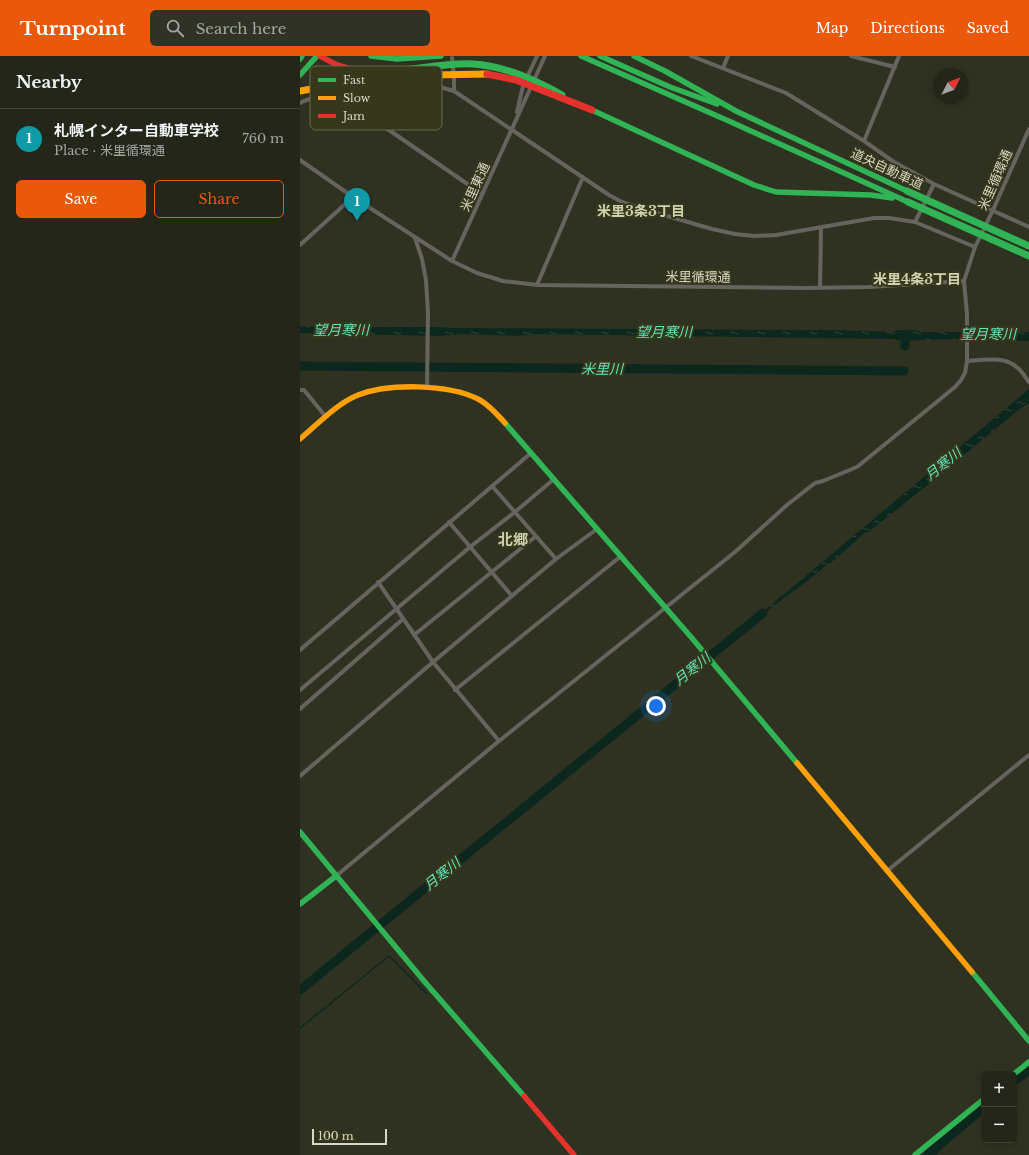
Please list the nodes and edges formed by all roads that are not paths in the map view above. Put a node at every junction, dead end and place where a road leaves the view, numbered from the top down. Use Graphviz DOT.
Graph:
graph roads {
  1 [pos="302,56"];
  2 [pos="317,56"];
  3 [pos="320,56"];
  4 [pos="371,56"];
  5 [pos="441,56"];
  6 [pos="537,56"];
  7 [pos="544,56"];
  8 [pos="581,56"];
  9 [pos="600,56"];
  10 [pos="634,56"];
  11 [pos="692,56"];
  12 [pos="728,56"];
  13 [pos="851,56"];
  14 [pos="899,56"];
  15 [pos="452,58"];
  16 [pos="300,59"];
  17 [pos="341,66"];
  18 [pos="442,66"];
  19 [pos="723,68"];
  20 [pos="894,68"];
  21 [pos="442,75"];
  22 [pos="300,76"];
  23 [pos="442,88"];
  24 [pos="310,89"];
  25 [pos="300,91"];
  26 [pos="454,91"];
  27 [pos="310,99"];
  28 [pos="300,103"];
  29 [pos="588,109"];
  30 [pos="736,111"];
  31 [pos="515,120"];
  32 [pos="511,129"];
  33 [pos="1029,129"];
  34 [pos="388,130"];
  35 [pos="864,141"];
  36 [pos="300,160"];
  37 [pos="584,177"];
  38 [pos="934,184"];
  39 [pos="482,194"];
  40 [pos="354,197"];
  41 [pos="904,201"];
  42 [pos="993,210"];
  43 [pos="915,222"];
  44 [pos="1029,227"];
  45 [pos="821,228"];
  46 [pos="415,238"];
  47 [pos="300,245"];
  48 [pos="1029,246"];
  49 [pos="975,247"];
  50 [pos="1029,256"];
  51 [pos="452,261"];
  52 [pos="964,281"];
  53 [pos="537,285"];
  54 [pos="820,288"];
  55 [pos="967,361"];
  56 [pos="1029,382"];
  57 [pos="427,388"];
  58 [pos="300,390"];
  59 [pos="326,417"];
  60 [pos="300,439"];
  61 [pos="531,452"];
  62 [pos="554,479"];
  63 [pos="492,486"];
  64 [pos="515,512"];
  65 [pos="449,522"];
  66 [pos="597,529"];
  67 [pos="535,536"];
  68 [pos="470,547"];
  69 [pos="621,556"];
  70 [pos="556,559"];
  71 [pos="491,572"];
  72 [pos="378,582"];
  73 [pos="512,596"];
  74 [pos="666,607"];
  75 [pos="396,608"];
  76 [pos="404,619"];
  77 [pos="414,635"];
  78 [pos="300,650"];
  79 [pos="433,662"];
  80 [pos="300,690"];
  81 [pos="455,690"];
  82 [pos="300,709"];
  83 [pos="499,741"];
  84 [pos="1029,755"];
  85 [pos="300,776"];
  86 [pos="300,832"];
  87 [pos="887,871"];
  88 [pos="336,876"];
  89 [pos="300,904"];
  90 [pos="1029,1041"];
  91 [pos="1029,1062"];
  92 [pos="1017,1072"];
  93 [pos="981,1100"];
  94 [pos="574,1155"];
  95 [pos="915,1155"];
  1 -- 16 [label="main road"];
  2 -- 22 [label="main road"];
  3 -- 17 [label="main road, bridge"];
  4 -- 5 [label="main road"];
  6 -- 31 [label="street, 米里東通"];
  7 -- 31 [label="street, 米里東通"];
  8 -- 41 [label="main road, 道央自動車道"];
  9 -- 30 [label="main road"];
  10 -- 30 [label="main road"];
  11 -- 19 [label="street"];
  12 -- 19 [label="street"];
  13 -- 20 [label="street"];
  14 -- 20 [label="street"];
  15 -- 26 [label="street"];
  18 -- 29 [label="main road, bridge"];
  19 -- 35 [label="street"];
  20 -- 35 [label="street"];
  21 -- 29 [label="main road, bridge"];
  23 -- 26 [label="street"];
  24 -- 25 [label="main road, bridge"];
  26 -- 32 [label="street"];
  27 -- 28 [label="street"];
  29 -- 41 [label="main road"];
  30 -- 48 [label="main road, 道央自動車道, bridge"];
  31 -- 32 [label="street, 米里東通"];
  32 -- 37 [label="street"];
  32 -- 39 [label="street, 米里東通"];
  33 -- 42 [label="street, 米里循環通"];
  34 -- 39 [label="street"];
  35 -- 38 [label="street"];
  36 -- 40 [label="street, 米里循環通"];
  37 -- 45 [label="street"];
  37 -- 53 [label="street"];
  38 -- 42 [label="street"];
  38 -- 43 [label="street"];
  39 -- 51 [label="street, 米里東通"];
  40 -- 46 [label="street, 米里循環通"];
  40 -- 47 [label="street"];
  41 -- 50 [label="main road, 道央自動車道, bridge"];
  42 -- 44 [label="street"];
  42 -- 49 [label="street, 米里循環通"];
  43 -- 45 [label="street"];
  43 -- 49 [label="street"];
  45 -- 54 [label="street"];
  46 -- 51 [label="street, 米里循環通"];
  46 -- 57 [label="street"];
  49 -- 52 [label="street, 米里循環通"];
  51 -- 53 [label="street, 米里循環通"];
  52 -- 54 [label="street, 米里循環通"];
  52 -- 55 [label="street"];
  53 -- 54 [label="street, 米里循環通"];
  55 -- 56 [label="street"];
  55 -- 74 [label="street"];
  57 -- 59 [label="main road"];
  57 -- 61 [label="main road"];
  58 -- 59 [label="street"];
  59 -- 60 [label="main road"];
  61 -- 62 [label="main road"];
  61 -- 63 [label="street"];
  62 -- 64 [label="street"];
  62 -- 66 [label="main road"];
  63 -- 64 [label="street"];
  63 -- 65 [label="street"];
  64 -- 67 [label="street"];
  64 -- 68 [label="street"];
  65 -- 68 [label="street"];
  65 -- 72 [label="street"];
  66 -- 69 [label="main road"];
  66 -- 70 [label="street"];
  67 -- 70 [label="street"];
  67 -- 71 [label="street"];
  68 -- 71 [label="street"];
  68 -- 75 [label="street"];
  69 -- 74 [label="main road"];
  69 -- 81 [label="street"];
  70 -- 73 [label="street"];
  71 -- 73 [label="street"];
  71 -- 77 [label="street"];
  72 -- 75 [label="street"];
  72 -- 78 [label="street"];
  73 -- 79 [label="street"];
  74 -- 83 [label="street"];
  74 -- 87 [label="main road"];
  75 -- 76 [label="street"];
  75 -- 80 [label="street"];
  76 -- 77 [label="street"];
  76 -- 82 [label="street"];
  77 -- 79 [label="street"];
  79 -- 81 [label="street"];
  79 -- 85 [label="street"];
  81 -- 83 [label="street"];
  83 -- 88 [label="street"];
  84 -- 87 [label="street"];
  86 -- 88 [label="main road"];
  87 -- 90 [label="main road"];
  88 -- 89 [label="main road"];
  88 -- 94 [label="main road"];
  91 -- 92 [label="main road"];
  93 -- 95 [label="main road"];
}
